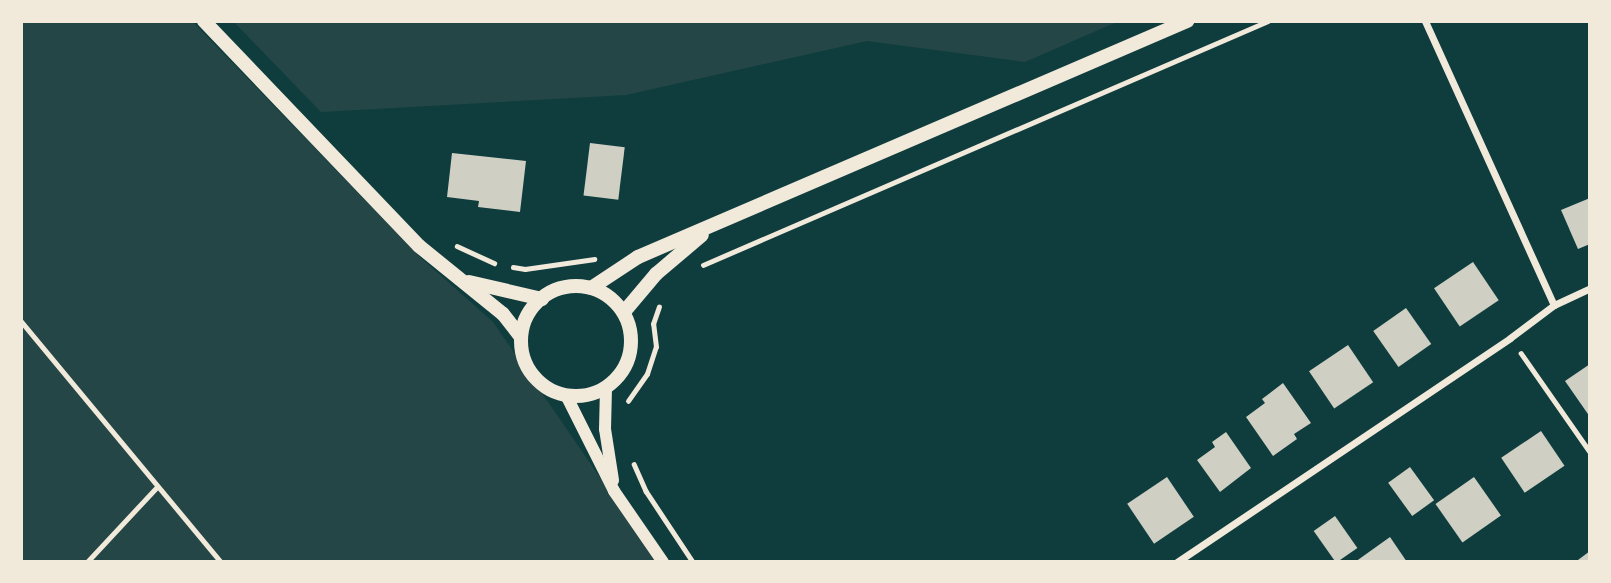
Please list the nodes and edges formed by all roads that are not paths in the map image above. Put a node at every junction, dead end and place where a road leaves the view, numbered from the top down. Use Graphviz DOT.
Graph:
graph roads {
  1 [pos="204,21"];
  2 [pos="1187,21"];
  3 [pos="1424,21"];
  4 [pos="714,225"];
  5 [pos="464,281"];
  6 [pos="591,288"];
  7 [pos="1590,288"];
  8 [pos="541,299"];
  9 [pos="1554,305"];
  10 [pos="624,312"];
  11 [pos="521,337"];
  12 [pos="606,388"];
  13 [pos="566,395"];
  14 [pos="614,491"];
  15 [pos="663,562"];
  16 [pos="1177,562"];
  1 -- 5 [label="main road"];
  2 -- 4 [label="main road"];
  3 -- 9 [label="street"];
  4 -- 6 [label="main road"];
  4 -- 10 [label="main road"];
  5 -- 8 [label="main road"];
  5 -- 11 [label="main road"];
  6 -- 8 [label="main road"];
  6 -- 10 [label="main road"];
  7 -- 9 [label="street"];
  8 -- 11 [label="main road"];
  9 -- 16 [label="street"];
  10 -- 12 [label="main road"];
  11 -- 13 [label="main road"];
  12 -- 13 [label="main road"];
  12 -- 14 [label="street"];
  13 -- 14 [label="street"];
  14 -- 15 [label="street"];
}
